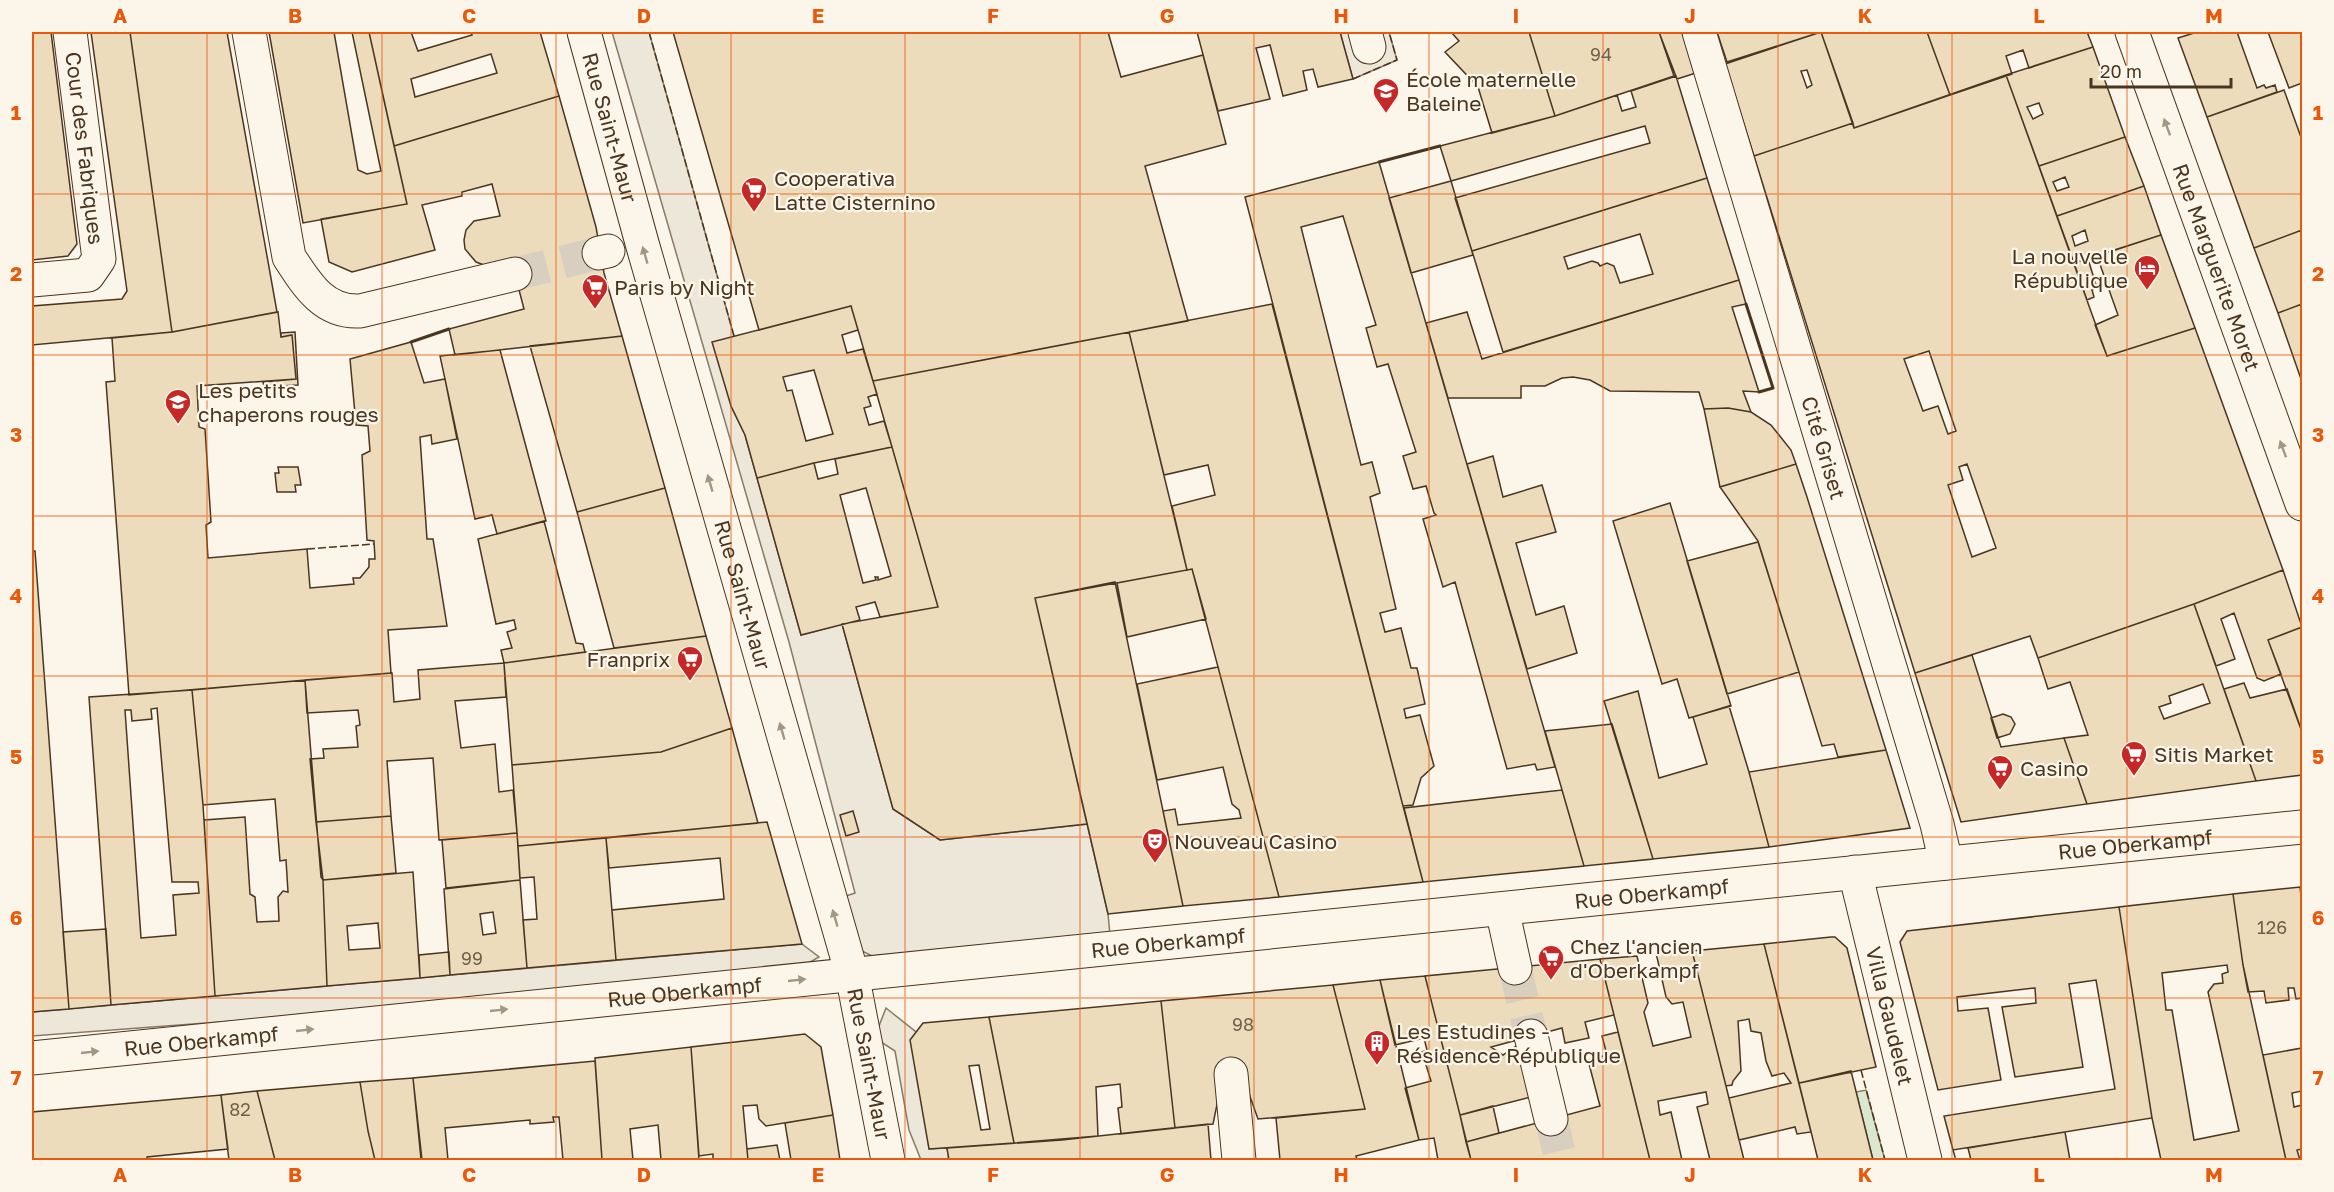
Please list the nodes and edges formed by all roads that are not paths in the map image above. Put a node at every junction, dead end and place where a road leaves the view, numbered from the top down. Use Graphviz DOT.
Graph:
graph roads {
  1 [pos="70,32"];
  2 [pos="249,32"];
  3 [pos="584,32"];
  4 [pos="1699,32"];
  5 [pos="2132,32"];
  6 [pos="515,274"];
  7 [pos="32,280"];
  8 [pos="2302,504"];
  9 [pos="2302,827"];
  10 [pos="1946,863"];
  11 [pos="1855,872"];
  12 [pos="1502,909"];
  13 [pos="1515,968"];
  14 [pos="852,974"];
  15 [pos="1531,1036"];
  16 [pos="32,1058"];
  17 [pos="1231,1074"];
  18 [pos="1551,1119"];
  19 [pos="888,1161"];
  20 [pos="1239,1161"];
  21 [pos="1925,1161"];
  1 -- 7 [label="street, Cour des Fabriques"];
  2 -- 6 [label="street"];
  14 -- 3 [label="street, Rue Saint-Maur, one-way"];
  4 -- 10 [label="street, Cité Griset"];
  8 -- 5 [label="street, Rue Marguerite Moret, one-way"];
  9 -- 10 [label="street, Rue Oberkampf"];
  10 -- 11 [label="street, Rue Oberkampf"];
  11 -- 12 [label="street, Rue Oberkampf"];
  11 -- 21 [label="street, Villa Gaudelet"];
  12 -- 13 [label="street"];
  12 -- 14 [label="street, Rue Oberkampf"];
  16 -- 14 [label="street, Rue Oberkampf, one-way"];
  14 -- 19 [label="street, Rue Saint-Maur"];
  15 -- 18 [label="street"];
  17 -- 20 [label="street"];
}
